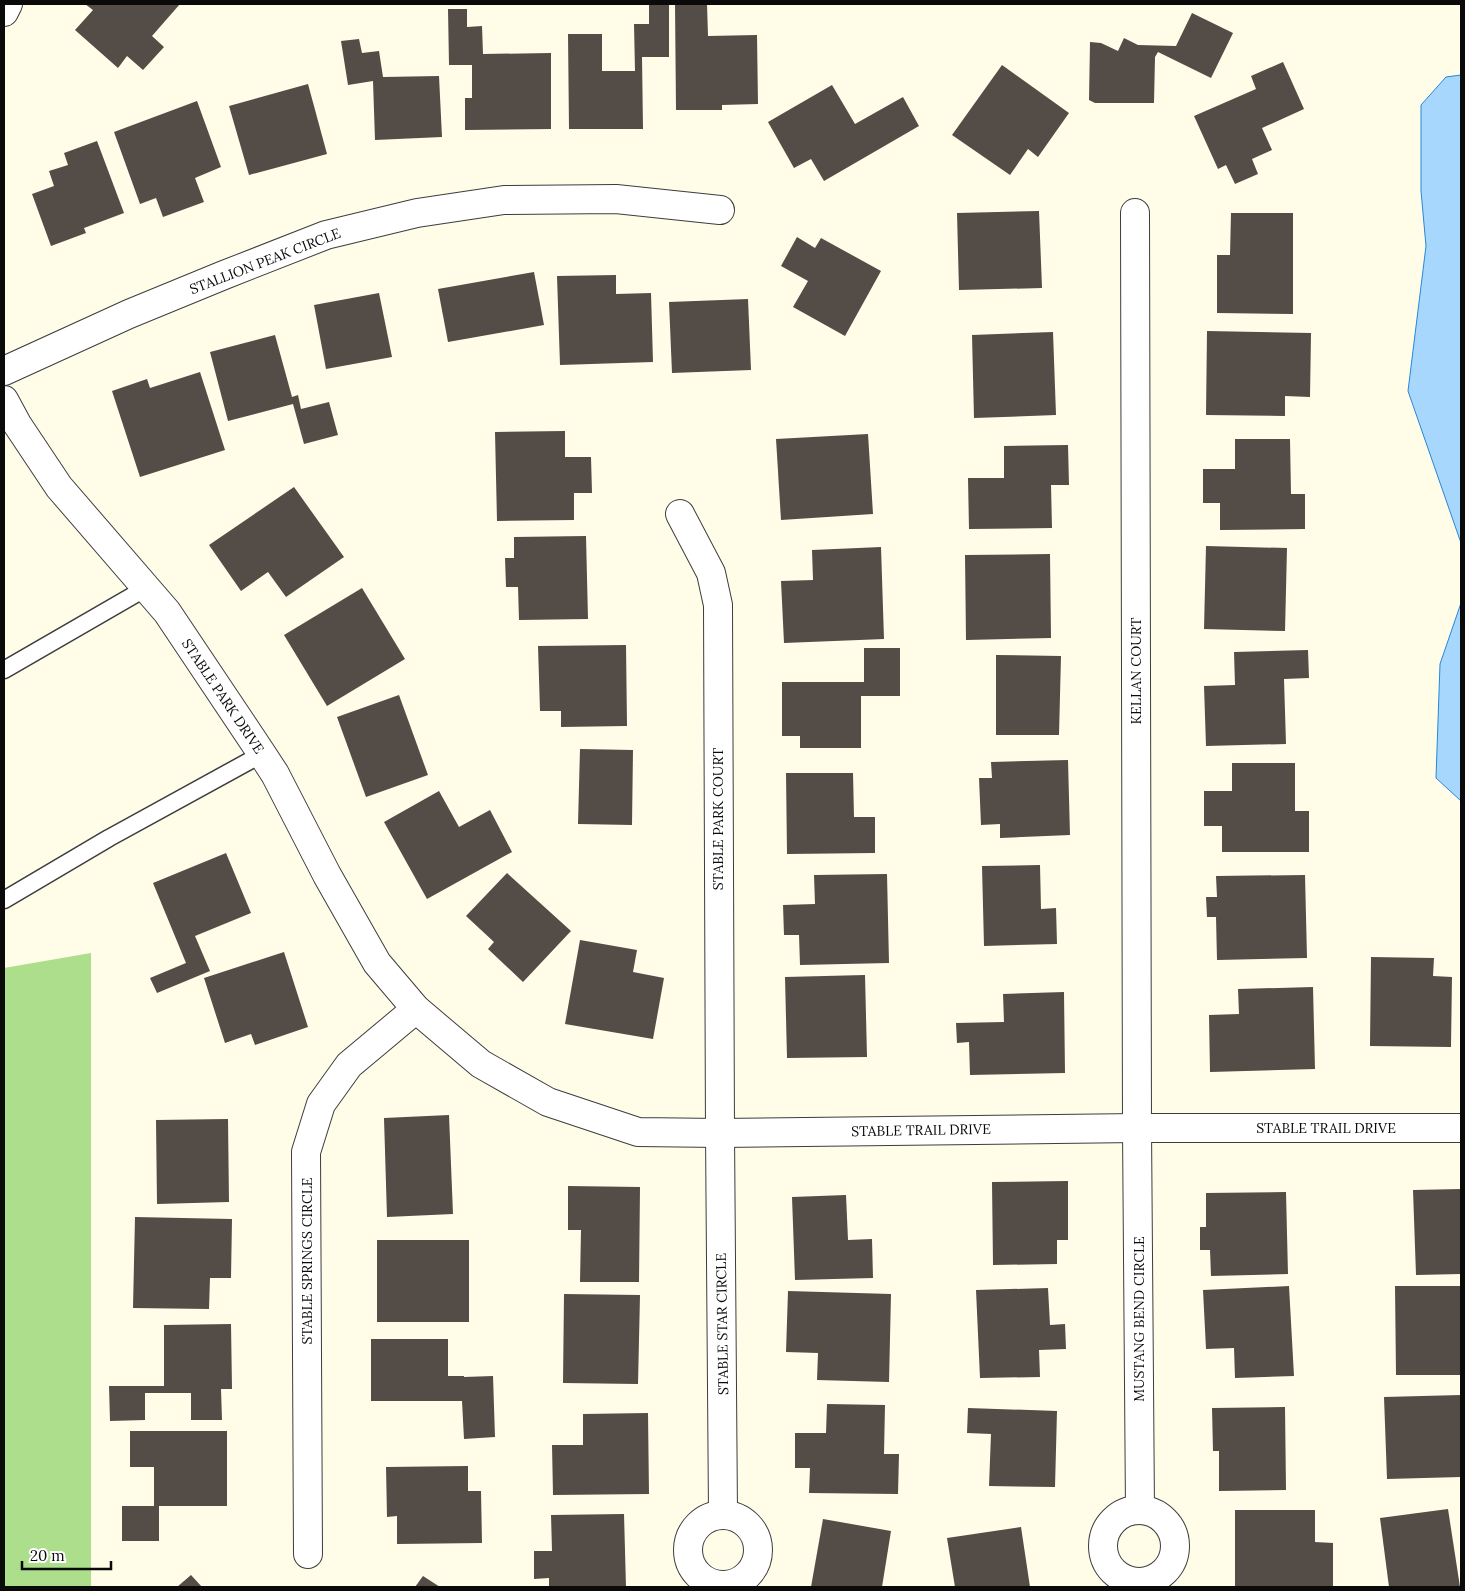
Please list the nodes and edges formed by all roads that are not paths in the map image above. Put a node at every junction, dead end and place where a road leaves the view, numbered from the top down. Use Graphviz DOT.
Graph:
graph roads {
  1 [pos="8,4"];
  2 [pos="4,12"];
  3 [pos="720,210"];
  4 [pos="1135,214"];
  5 [pos="4,371"];
  6 [pos="4,400"];
  7 [pos="680,514"];
  8 [pos="146,588"];
  9 [pos="4,670"];
  10 [pos="262,754"];
  11 [pos="4,900"];
  12 [pos="416,1009"];
  13 [pos="1137,1128"];
  14 [pos="1461,1128"];
  15 [pos="720,1133"];
  16 [pos="1140,1510"];
  17 [pos="724,1514"];
  18 [pos="308,1554"];
  1 -- 2 [label="street"];
  3 -- 5 [label="street, STALLION PEAK CIRCLE"];
  4 -- 13 [label="street, KELLAN COURT"];
  6 -- 8 [label="street, STABLE PARK DRIVE"];
  7 -- 15 [label="street, STABLE PARK COURT"];
  8 -- 9 [label="lane"];
  8 -- 10 [label="street, STABLE PARK DRIVE"];
  10 -- 11 [label="lane"];
  10 -- 12 [label="street, STABLE PARK DRIVE"];
  12 -- 15 [label="street, STABLE TRAIL DRIVE"];
  12 -- 18 [label="street, STABLE SPRINGS CIRCLE"];
  13 -- 14 [label="street, STABLE TRAIL DRIVE"];
  13 -- 15 [label="street, STABLE TRAIL DRIVE"];
  13 -- 16 [label="street, MUSTANG BEND CIRCLE"];
  15 -- 17 [label="street, STABLE STAR CIRCLE"];
}
